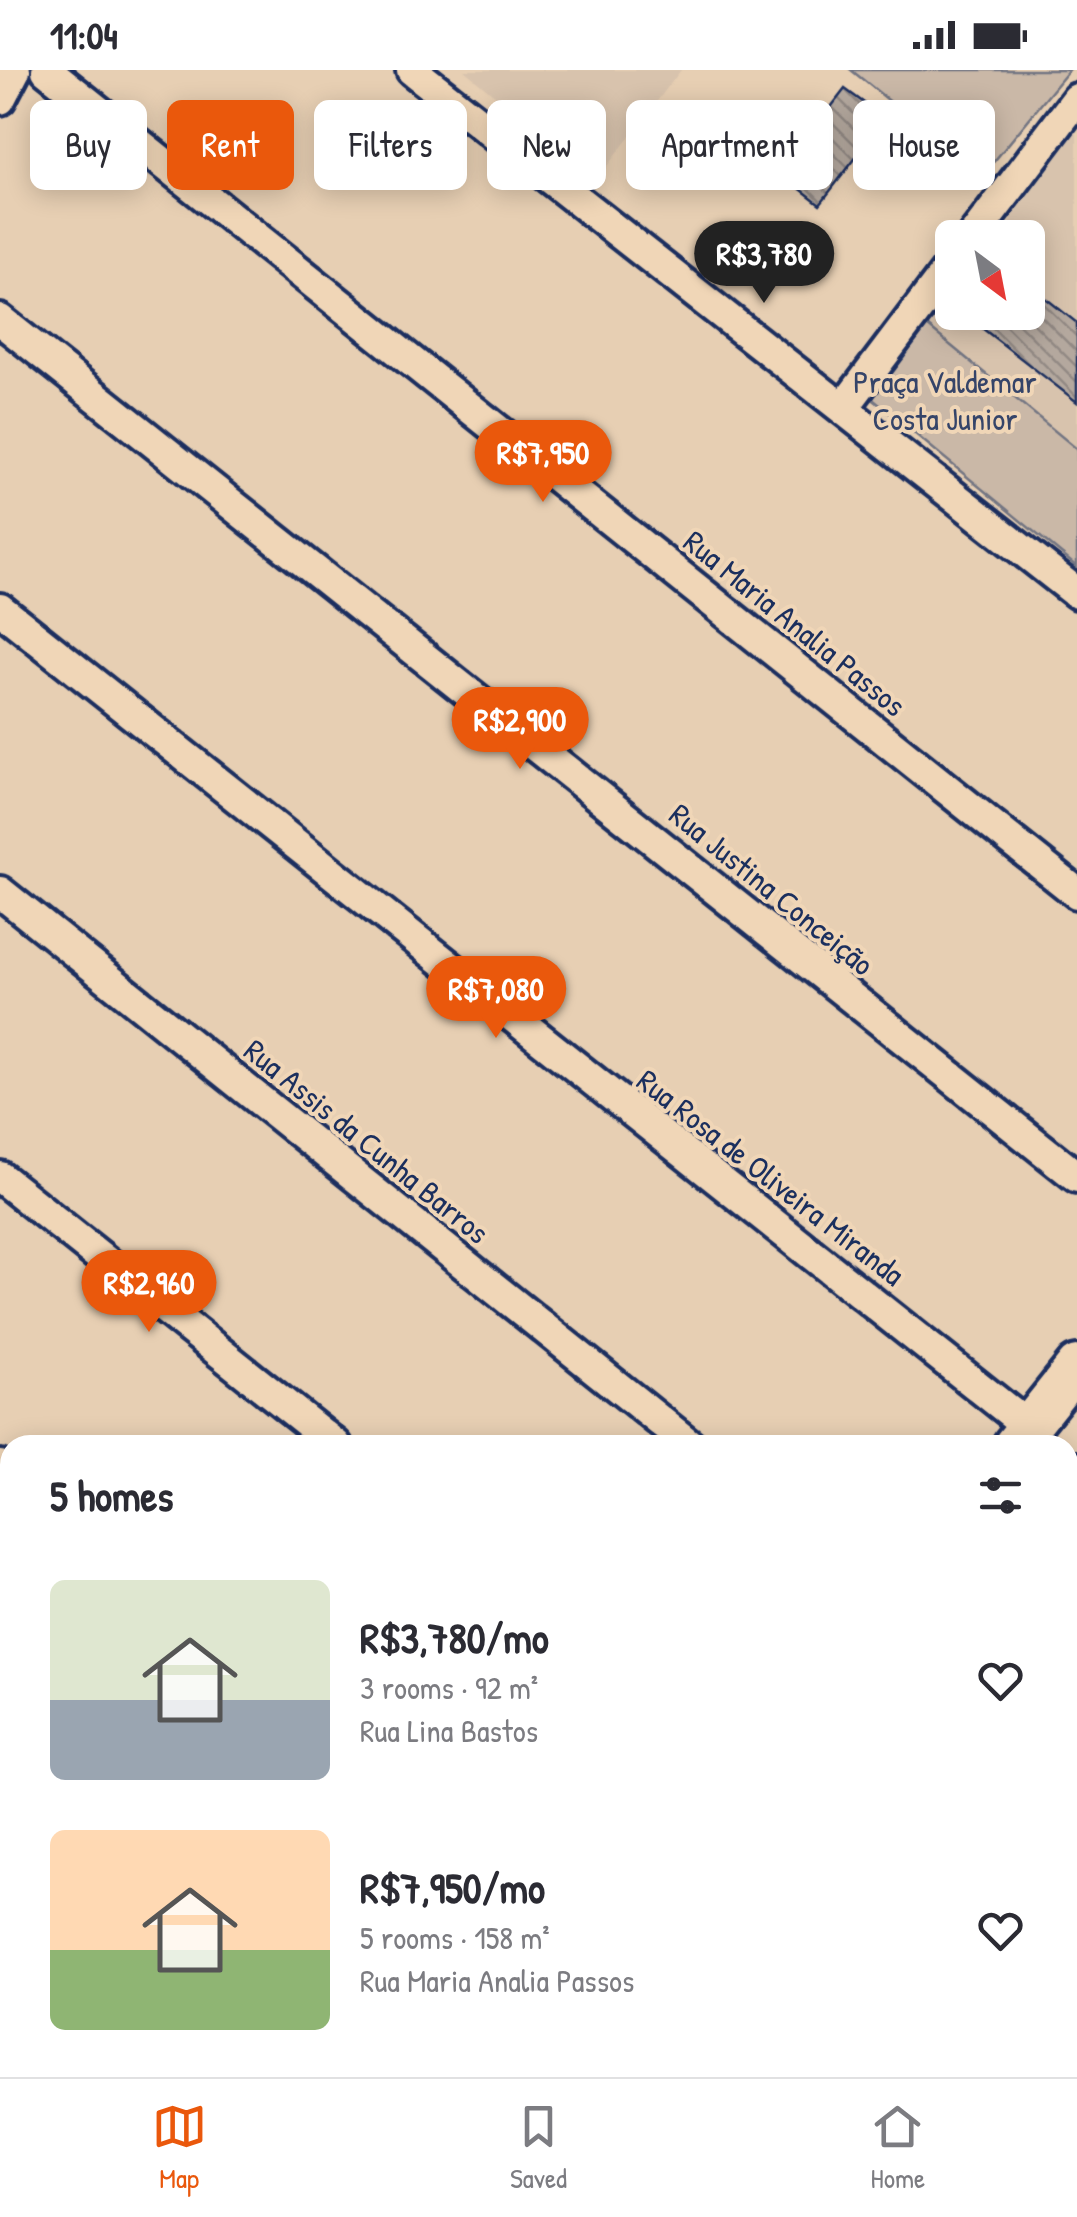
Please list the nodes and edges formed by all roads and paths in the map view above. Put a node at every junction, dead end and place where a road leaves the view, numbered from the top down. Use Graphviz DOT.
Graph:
graph roads {
  1 [pos="15,70"];
  2 [pos="47,70"];
  3 [pos="412,70"];
  4 [pos="0,99"];
  5 [pos="1077,99"];
  6 [pos="986,220"];
  7 [pos="935,287"];
  8 [pos="0,320"];
  9 [pos="844,407"];
  10 [pos="1077,593"];
  11 [pos="0,609"];
  12 [pos="0,892"];
  13 [pos="1077,893"];
  14 [pos="1077,1177"];
  15 [pos="0,1178"];
  16 [pos="1077,1366"];
  17 [pos="323,1435"];
  18 [pos="678,1435"];
  19 [pos="1020,1435"];
  20 [pos="1022,1435"];
  1 -- 4 [label="street"];
  2 -- 13 [label="street, Rua Maria Analia Passos"];
  3 -- 9 [label="street"];
  5 -- 6 [label="street"];
  7 -- 9 [label="street"];
  8 -- 14 [label="street, Rua Justina Conceição"];
  9 -- 10 [label="street"];
  11 -- 19 [label="street, Rua Rosa de Oliveira Miranda"];
  12 -- 18 [label="street, Rua Assis da Cunha Barros"];
  15 -- 17 [label="street"];
  16 -- 20 [label="main road"];
}
